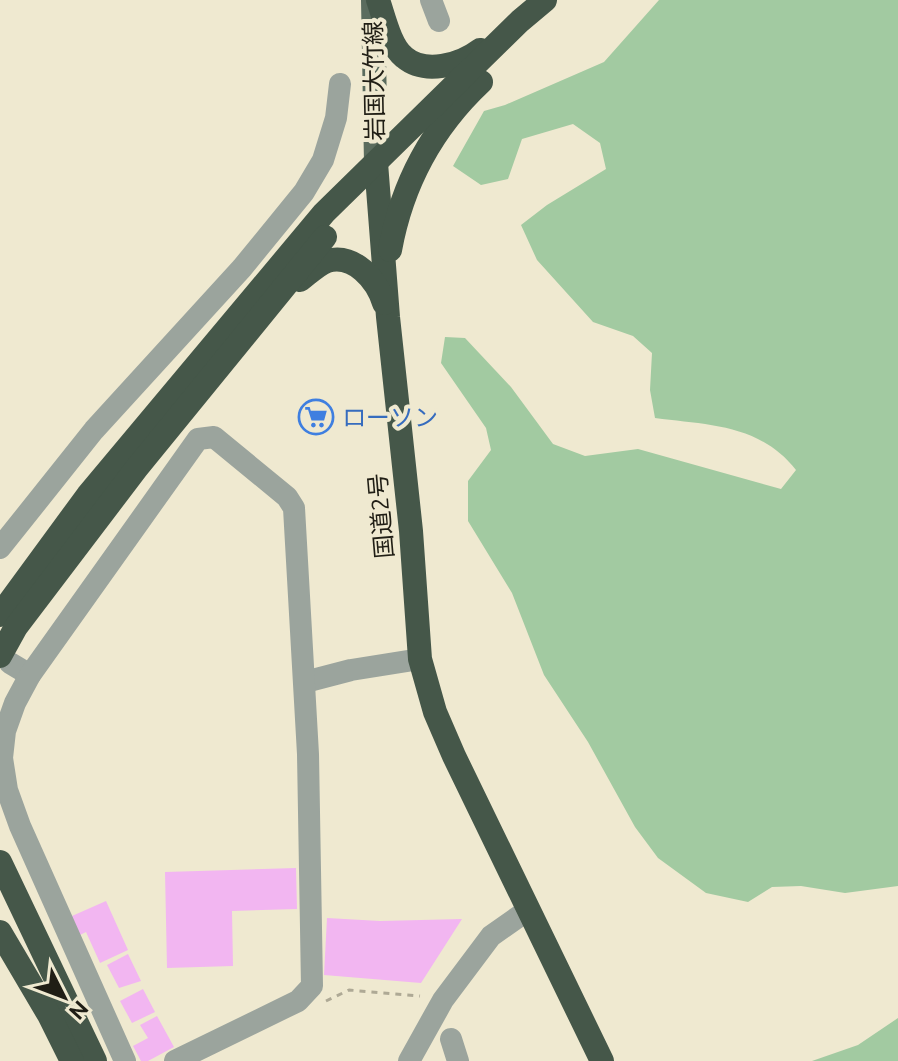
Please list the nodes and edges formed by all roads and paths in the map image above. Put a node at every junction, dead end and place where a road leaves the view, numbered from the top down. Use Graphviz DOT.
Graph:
graph roads {
  1 [pos="376,0"];
  2 [pos="545,0"];
  3 [pos="560,0"];
  4 [pos="520,21"];
  5 [pos="340,84"];
  6 [pos="376,163"];
  7 [pos="385,278"];
  8 [pos="388,317"];
  9 [pos="221,363"];
  10 [pos="0,548"];
  11 [pos="0,615"];
  12 [pos="5,659"];
  13 [pos="420,659"];
  14 [pos="30,675"];
  15 [pos="305,682"];
  16 [pos="1,864"];
  17 [pos="528,910"];
  18 [pos="0,932"];
  19 [pos="422,996"];
  20 [pos="325,1002"];
  21 [pos="451,1039"];
  22 [pos="72,1061"];
  23 [pos="95,1061"];
  24 [pos="125,1061"];
  25 [pos="175,1061"];
  26 [pos="409,1061"];
  27 [pos="458,1061"];
  28 [pos="602,1061"];
  1 -- 4 [label="highway"];
  1 -- 6 [label="main road, 岩国大竹線"];
  2 -- 4 [label="highway"];
  3 -- 7 [label="highway"];
  4 -- 6 [label="highway"];
  5 -- 10 [label="street"];
  6 -- 7 [label="highway, 国道2号"];
  6 -- 9 [label="highway"];
  6 -- 11 [label="highway"];
  7 -- 8 [label="highway, 国道2号"];
  8 -- 9 [label="highway"];
  8 -- 13 [label="highway, 国道2号"];
  9 -- 12 [label="highway"];
  12 -- 14 [label="street"];
  13 -- 15 [label="street"];
  13 -- 17 [label="highway, 国道2号"];
  14 -- 15 [label="street"];
  14 -- 24 [label="street"];
  15 -- 25 [label="street"];
  16 -- 23 [label="highway"];
  17 -- 26 [label="street"];
  17 -- 28 [label="highway, 国道2号"];
  18 -- 22 [label="highway"];
  19 -- 20 [label="path"];
  21 -- 27 [label="street"];
}
